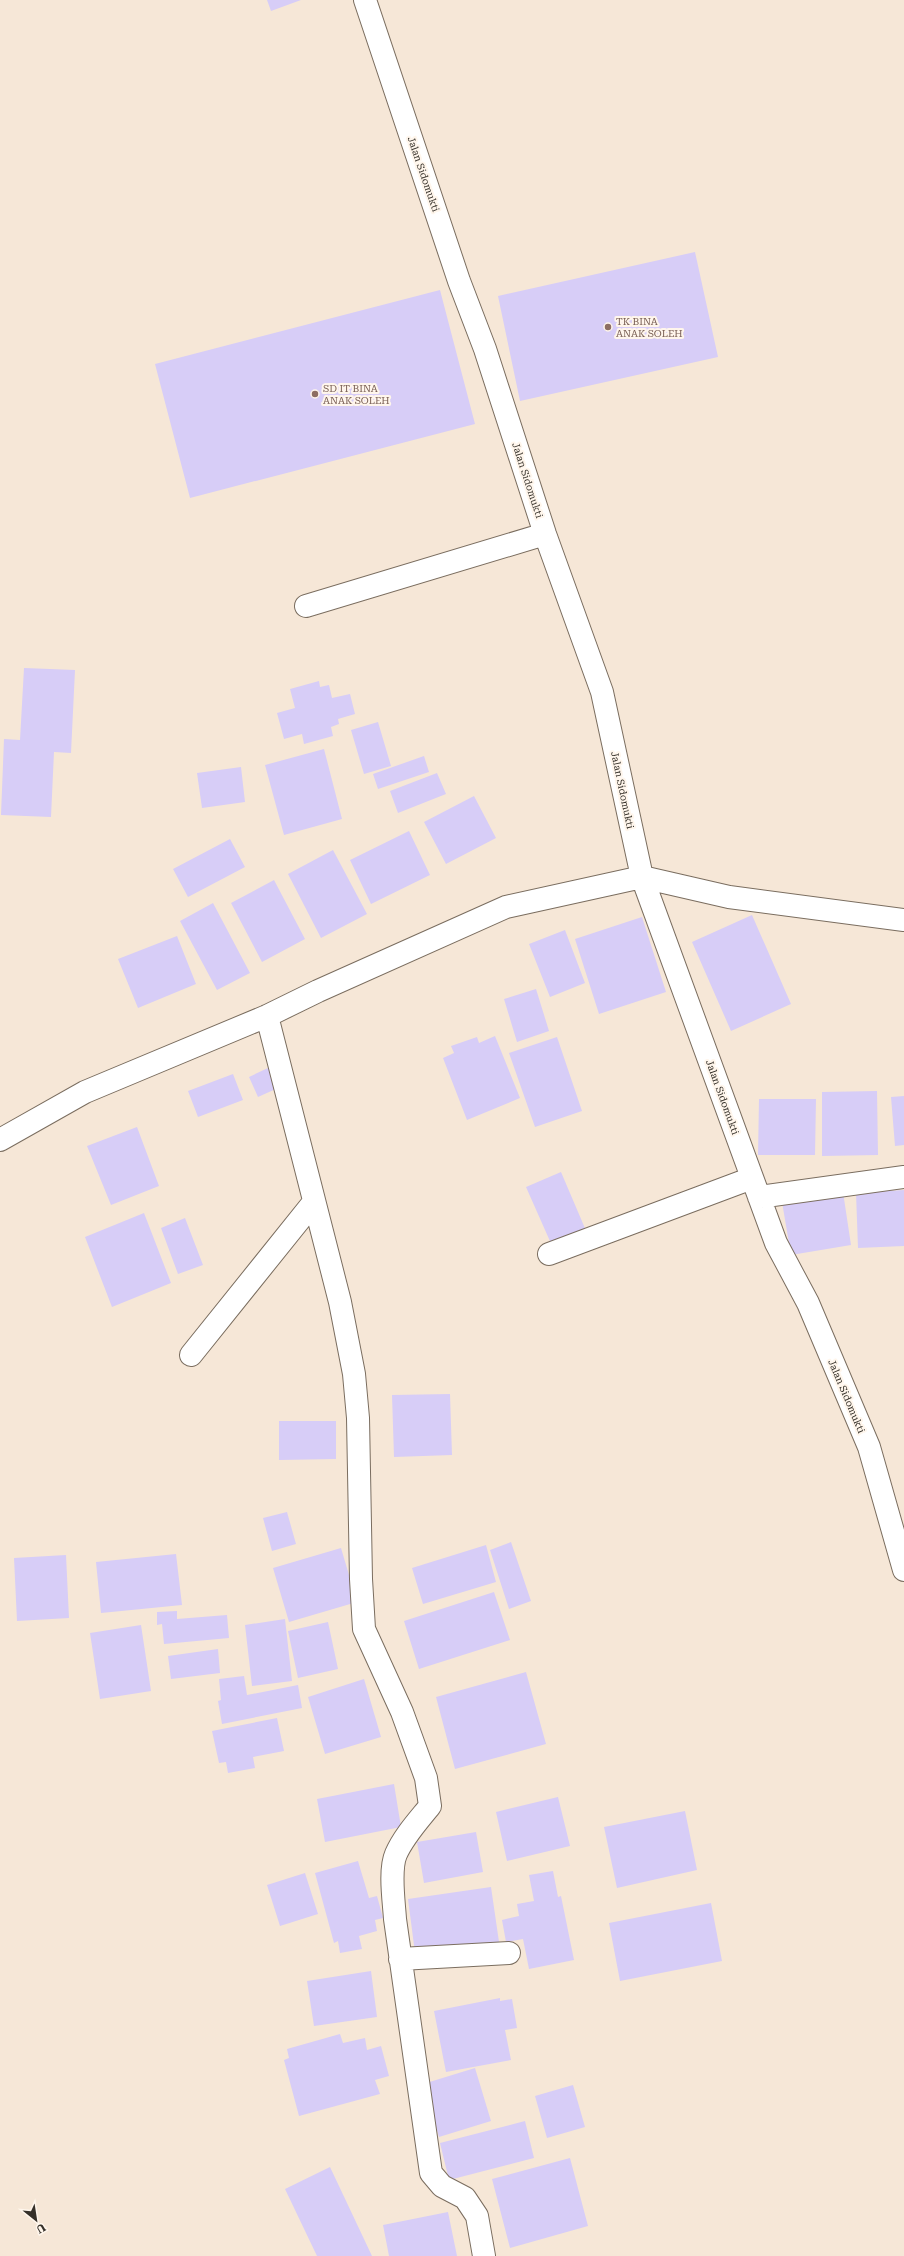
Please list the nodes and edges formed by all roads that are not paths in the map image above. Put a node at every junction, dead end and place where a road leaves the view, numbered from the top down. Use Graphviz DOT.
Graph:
graph roads {
  1 [pos="365,0"];
  2 [pos="545,534"];
  3 [pos="306,606"];
  4 [pos="642,877"];
  5 [pos="904,920"];
  6 [pos="268,1016"];
  7 [pos="0,1140"];
  8 [pos="904,1177"];
  9 [pos="755,1187"];
  10 [pos="313,1203"];
  11 [pos="549,1254"];
  12 [pos="191,1355"];
  13 [pos="904,1570"];
  14 [pos="509,1953"];
  15 [pos="400,1959"];
  16 [pos="484,2256"];
  1 -- 2 [label="street, Jalan Sidomukti"];
  2 -- 3 [label="street"];
  2 -- 4 [label="street, Jalan Sidomukti"];
  4 -- 5 [label="street"];
  4 -- 6 [label="street"];
  4 -- 9 [label="street, Jalan Sidomukti"];
  6 -- 7 [label="street"];
  6 -- 10 [label="street"];
  8 -- 9 [label="street"];
  9 -- 11 [label="street"];
  9 -- 13 [label="street, Jalan Sidomukti"];
  10 -- 12 [label="street"];
  10 -- 15 [label="street"];
  14 -- 15 [label="street"];
  15 -- 16 [label="street"];
}
